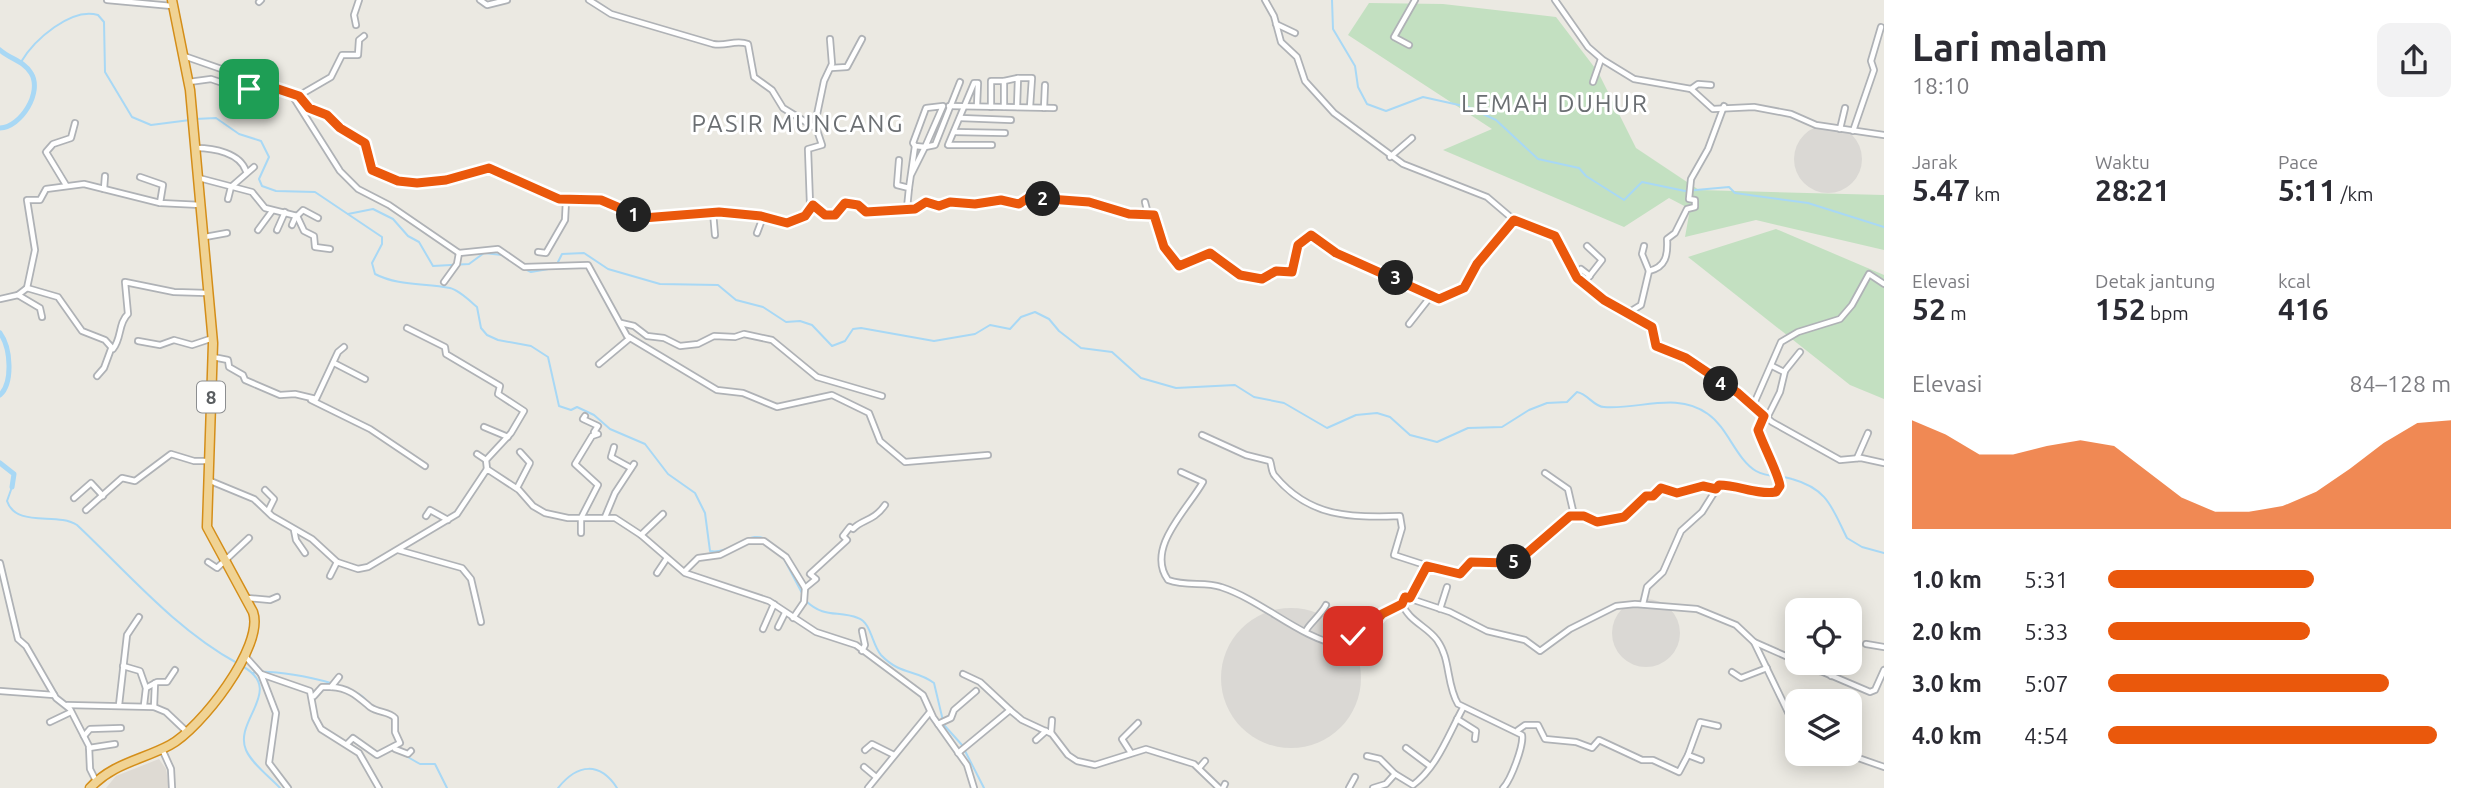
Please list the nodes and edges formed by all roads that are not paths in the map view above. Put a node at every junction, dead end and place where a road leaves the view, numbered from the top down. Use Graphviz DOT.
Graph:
graph roads {
  1 [pos="107,0"];
  2 [pos="359,0"];
  3 [pos="480,0"];
  4 [pos="508,0"];
  5 [pos="589,0"];
  6 [pos="1265,0"];
  7 [pos="1415,0"];
  8 [pos="1555,0"];
  9 [pos="140,1"];
  10 [pos="172,3"];
  11 [pos="1276,24"];
  12 [pos="356,25"];
  13 [pos="1881,27"];
  14 [pos="1295,33"];
  15 [pos="364,36"];
  16 [pos="830,39"];
  17 [pos="862,39"];
  18 [pos="1409,45"];
  19 [pos="183,56"];
  20 [pos="1601,59"];
  21 [pos="831,68"];
  22 [pos="1018,78"];
  23 [pos="1004,81"];
  24 [pos="189,82"];
  25 [pos="960,82"];
  26 [pos="1593,82"];
  27 [pos="1045,85"];
  28 [pos="1710,85"];
  29 [pos="269,86"];
  30 [pos="1691,89"];
  31 [pos="292,95"];
  32 [pos="299,96"];
  33 [pos="943,106"];
  34 [pos="951,106"];
  35 [pos="965,106"];
  36 [pos="977,106"];
  37 [pos="1724,106"];
  38 [pos="991,107"];
  39 [pos="1003,107"];
  40 [pos="1017,107"];
  41 [pos="1030,107"];
  42 [pos="1044,108"];
  43 [pos="1054,108"];
  44 [pos="1845,108"];
  45 [pos="960,118"];
  46 [pos="1011,120"];
  47 [pos="75,123"];
  48 [pos="815,127"];
  49 [pos="1840,129"];
  50 [pos="1853,131"];
  51 [pos="954,132"];
  52 [pos="1005,133"];
  53 [pos="1884,135"];
  54 [pos="1412,138"];
  55 [pos="935,145"];
  56 [pos="948,145"];
  57 [pos="992,145"];
  58 [pos="915,146"];
  59 [pos="925,147"];
  60 [pos="195,148"];
  61 [pos="1390,157"];
  62 [pos="900,160"];
  63 [pos="254,167"];
  64 [pos="246,171"];
  65 [pos="106,176"];
  66 [pos="911,176"];
  67 [pos="140,177"];
  68 [pos="199,178"];
  69 [pos="66,186"];
  70 [pos="231,187"];
  71 [pos="909,188"];
  72 [pos="104,189"];
  73 [pos="228,199"];
  74 [pos="566,200"];
  75 [pos="1145,202"];
  76 [pos="160,203"];
  77 [pos="201,205"];
  78 [pos="812,206"];
  79 [pos="907,208"];
  80 [pos="272,211"];
  81 [pos="285,212"];
  82 [pos="713,212"];
  83 [pos="1148,214"];
  84 [pos="296,216"];
  85 [pos="763,216"];
  86 [pos="318,218"];
  87 [pos="1514,220"];
  88 [pos="292,225"];
  89 [pos="258,230"];
  90 [pos="277,230"];
  91 [pos="227,233"];
  92 [pos="757,233"];
  93 [pos="715,234"];
  94 [pos="205,237"];
  95 [pos="1587,246"];
  96 [pos="1644,246"];
  97 [pos="330,248"];
  98 [pos="538,252"];
  99 [pos="458,253"];
  100 [pos="1581,269"];
  101 [pos="1649,271"];
  102 [pos="1590,276"];
  103 [pos="444,282"];
  104 [pos="1584,284"];
  105 [pos="1884,284"];
  106 [pos="27,288"];
  107 [pos="209,293"];
  108 [pos="18,295"];
  109 [pos="1431,296"];
  110 [pos="0,299"];
  111 [pos="1628,313"];
  112 [pos="42,317"];
  113 [pos="621,323"];
  114 [pos="1409,324"];
  115 [pos="407,328"];
  116 [pos="213,338"];
  117 [pos="630,338"];
  118 [pos="138,341"];
  119 [pos="344,347"];
  120 [pos="111,349"];
  121 [pos="1800,352"];
  122 [pos="213,357"];
  123 [pos="334,363"];
  124 [pos="599,364"];
  125 [pos="1772,366"];
  126 [pos="1785,371"];
  127 [pos="97,376"];
  128 [pos="365,379"];
  129 [pos="882,396"];
  130 [pos="307,398"];
  131 [pos="1753,405"];
  132 [pos="585,416"];
  133 [pos="1766,417"];
  134 [pos="484,427"];
  135 [pos="1868,433"];
  136 [pos="1202,435"];
  137 [pos="508,437"];
  138 [pos="614,447"];
  139 [pos="520,452"];
  140 [pos="477,454"];
  141 [pos="988,454"];
  142 [pos="1857,458"];
  143 [pos="486,460"];
  144 [pos="208,461"];
  145 [pos="1884,463"];
  146 [pos="425,466"];
  147 [pos="487,469"];
  148 [pos="1181,472"];
  149 [pos="1545,472"];
  150 [pos="207,479"];
  151 [pos="517,488"];
  152 [pos="1716,489"];
  153 [pos="265,490"];
  154 [pos="103,496"];
  155 [pos="74,498"];
  156 [pos="885,505"];
  157 [pos="86,510"];
  158 [pos="267,511"];
  159 [pos="663,514"];
  160 [pos="1574,515"];
  161 [pos="426,516"];
  162 [pos="605,517"];
  163 [pos="580,518"];
  164 [pos="448,520"];
  165 [pos="294,530"];
  166 [pos="581,533"];
  167 [pos="641,535"];
  168 [pos="249,538"];
  169 [pos="398,550"];
  170 [pos="305,553"];
  171 [pos="667,558"];
  172 [pos="225,561"];
  173 [pos="208,562"];
  174 [pos="337,562"];
  175 [pos="0,563"];
  176 [pos="1427,566"];
  177 [pos="684,572"];
  178 [pos="657,573"];
  179 [pos="330,576"];
  180 [pos="1447,587"];
  181 [pos="805,588"];
  182 [pos="277,597"];
  183 [pos="246,598"];
  184 [pos="1410,598"];
  185 [pos="774,604"];
  186 [pos="1402,604"];
  187 [pos="1643,604"];
  188 [pos="1326,605"];
  189 [pos="1440,609"];
  190 [pos="785,613"];
  191 [pos="139,617"];
  192 [pos="793,618"];
  193 [pos="481,622"];
  194 [pos="778,627"];
  195 [pos="763,629"];
  196 [pos="862,631"];
  197 [pos="1306,631"];
  198 [pos="1754,642"];
  199 [pos="1866,645"];
  200 [pos="1884,647"];
  201 [pos="862,651"];
  202 [pos="1785,655"];
  203 [pos="243,656"];
  204 [pos="123,666"];
  205 [pos="1767,668"];
  206 [pos="175,670"];
  207 [pos="1884,670"];
  208 [pos="1732,672"];
  209 [pos="261,674"];
  210 [pos="963,674"];
  211 [pos="1831,676"];
  212 [pos="339,677"];
  213 [pos="155,683"];
  214 [pos="332,685"];
  215 [pos="146,688"];
  216 [pos="0,691"];
  217 [pos="976,691"];
  218 [pos="54,695"];
  219 [pos="313,696"];
  220 [pos="67,705"];
  221 [pos="119,705"];
  222 [pos="144,705"];
  223 [pos="1785,706"];
  224 [pos="153,707"];
  225 [pos="1463,708"];
  226 [pos="1010,710"];
  227 [pos="71,712"];
  228 [pos="930,712"];
  229 [pos="1457,719"];
  230 [pos="1052,720"];
  231 [pos="50,722"];
  232 [pos="942,723"];
  233 [pos="1138,723"];
  234 [pos="1718,726"];
  235 [pos="121,728"];
  236 [pos="1518,730"];
  237 [pos="187,731"];
  238 [pos="1048,732"];
  239 [pos="84,736"];
  240 [pos="1475,739"];
  241 [pos="1036,740"];
  242 [pos="115,744"];
  243 [pos="347,744"];
  244 [pos="89,748"];
  245 [pos="162,748"];
  246 [pos="1406,748"];
  247 [pos="390,750"];
  248 [pos="865,750"];
  249 [pos="961,750"];
  250 [pos="411,751"];
  251 [pos="1131,753"];
  252 [pos="894,755"];
  253 [pos="1688,755"];
  254 [pos="1367,756"];
  255 [pos="1862,759"];
  256 [pos="1701,760"];
  257 [pos="1205,761"];
  258 [pos="1430,766"];
  259 [pos="864,767"];
  260 [pos="1884,767"];
  261 [pos="1199,768"];
  262 [pos="1395,774"];
  263 [pos="876,777"];
  264 [pos="1354,777"];
  265 [pos="93,785"];
  266 [pos="1411,786"];
  267 [pos="1222,787"];
  268 [pos="172,788"];
  269 [pos="288,788"];
  270 [pos="379,788"];
  271 [pos="868,788"];
  272 [pos="974,788"];
  273 [pos="1349,788"];
  274 [pos="1373,788"];
  275 [pos="1503,788"];
  1 -- 9 [label="street"];
  2 -- 12 [label="street"];
  3 -- 4 [label="street"];
  5 -- 48 [label="street"];
  6 -- 11 [label="street"];
  7 -- 18 [label="street"];
  8 -- 20 [label="street"];
  9 -- 10 [label="street"];
  10 -- 19 [label="highway, 8"];
  11 -- 14 [label="street"];
  11 -- 61 [label="street"];
  13 -- 50 [label="street"];
  15 -- 32 [label="street"];
  16 -- 21 [label="street"];
  17 -- 21 [label="street"];
  19 -- 24 [label="highway, 8"];
  19 -- 29 [label="street"];
  20 -- 26 [label="street"];
  20 -- 30 [label="street"];
  21 -- 48 [label="street"];
  22 -- 23 [label="street"];
  22 -- 40 [label="street"];
  22 -- 41 [label="street"];
  23 -- 38 [label="street"];
  23 -- 39 [label="street"];
  24 -- 29 [label="street"];
  24 -- 60 [label="highway, 8"];
  25 -- 34 [label="street"];
  27 -- 42 [label="street"];
  28 -- 30 [label="street"];
  29 -- 31 [label="street"];
  30 -- 37 [label="street"];
  31 -- 32 [label="street"];
  31 -- 99 [label="street"];
  32 -- 74 [label="street"];
  33 -- 34 [label="street"];
  33 -- 58 [label="street"];
  33 -- 59 [label="street"];
  34 -- 35 [label="street"];
  34 -- 55 [label="street"];
  35 -- 36 [label="street"];
  35 -- 36 [label="street"];
  35 -- 45 [label="street"];
  36 -- 38 [label="street"];
  37 -- 49 [label="street"];
  37 -- 101 [label="street"];
  38 -- 39 [label="street"];
  39 -- 40 [label="street"];
  40 -- 41 [label="street"];
  41 -- 42 [label="street"];
  42 -- 43 [label="street"];
  44 -- 49 [label="street"];
  45 -- 46 [label="street"];
  45 -- 51 [label="street"];
  47 -- 69 [label="street"];
  48 -- 78 [label="street"];
  49 -- 50 [label="street"];
  50 -- 53 [label="street"];
  51 -- 52 [label="street"];
  51 -- 56 [label="street"];
  54 -- 61 [label="street"];
  55 -- 56 [label="street"];
  55 -- 59 [label="street"];
  56 -- 57 [label="street"];
  58 -- 59 [label="street"];
  58 -- 66 [label="street"];
  59 -- 66 [label="street"];
  60 -- 64 [label="street"];
  60 -- 68 [label="highway, 8"];
  61 -- 87 [label="street"];
  62 -- 71 [label="street"];
  63 -- 64 [label="street"];
  64 -- 70 [label="street"];
  65 -- 72 [label="street"];
  66 -- 71 [label="street"];
  67 -- 76 [label="street"];
  68 -- 70 [label="street"];
  68 -- 77 [label="highway, 8"];
  69 -- 72 [label="street"];
  69 -- 106 [label="street"];
  70 -- 73 [label="street"];
  70 -- 80 [label="street"];
  71 -- 79 [label="street"];
  72 -- 76 [label="street"];
  74 -- 82 [label="street"];
  74 -- 98 [label="street"];
  75 -- 83 [label="street"];
  76 -- 77 [label="street"];
  77 -- 94 [label="highway, 8"];
  78 -- 79 [label="street"];
  78 -- 85 [label="street"];
  79 -- 83 [label="street"];
  80 -- 81 [label="street"];
  80 -- 89 [label="street"];
  81 -- 84 [label="street"];
  81 -- 90 [label="street"];
  82 -- 85 [label="street"];
  82 -- 93 [label="street"];
  83 -- 109 [label="street"];
  84 -- 86 [label="street"];
  84 -- 88 [label="street"];
  84 -- 97 [label="street"];
  85 -- 92 [label="street"];
  87 -- 104 [label="street"];
  87 -- 109 [label="street"];
  91 -- 94 [label="street"];
  94 -- 107 [label="highway, 8"];
  95 -- 102 [label="street"];
  96 -- 101 [label="street"];
  99 -- 103 [label="street"];
  99 -- 113 [label="street"];
  100 -- 102 [label="street"];
  101 -- 111 [label="street"];
  102 -- 104 [label="street"];
  104 -- 111 [label="street"];
  105 -- 125 [label="street"];
  106 -- 108 [label="street"];
  106 -- 120 [label="street"];
  107 -- 116 [label="highway, 8"];
  107 -- 120 [label="street"];
  108 -- 110 [label="street"];
  108 -- 112 [label="street"];
  109 -- 114 [label="street"];
  111 -- 131 [label="street"];
  113 -- 117 [label="street"];
  113 -- 129 [label="street"];
  115 -- 137 [label="street"];
  116 -- 118 [label="street"];
  116 -- 122 [label="highway, 8"];
  117 -- 124 [label="street"];
  117 -- 141 [label="street"];
  119 -- 123 [label="street"];
  120 -- 127 [label="street"];
  121 -- 126 [label="street"];
  122 -- 130 [label="street"];
  122 -- 144 [label="highway, 8"];
  123 -- 128 [label="street"];
  123 -- 130 [label="street"];
  125 -- 126 [label="street"];
  125 -- 131 [label="street"];
  126 -- 133 [label="street"];
  130 -- 146 [label="street"];
  131 -- 133 [label="street"];
  132 -- 163 [label="street"];
  133 -- 142 [label="street"];
  133 -- 152 [label="street"];
  134 -- 137 [label="street"];
  135 -- 142 [label="street"];
  136 -- 176 [label="street"];
  137 -- 143 [label="street"];
  138 -- 162 [label="street"];
  139 -- 151 [label="street"];
  140 -- 143 [label="street"];
  142 -- 145 [label="street"];
  143 -- 147 [label="street"];
  144 -- 150 [label="highway, 8"];
  144 -- 154 [label="street"];
  147 -- 151 [label="street"];
  147 -- 164 [label="street"];
  148 -- 197 [label="street"];
  149 -- 160 [label="street"];
  150 -- 158 [label="street"];
  150 -- 172 [label="highway, 8"];
  151 -- 163 [label="street"];
  152 -- 160 [label="street"];
  152 -- 187 [label="street"];
  153 -- 158 [label="street"];
  154 -- 155 [label="street"];
  154 -- 157 [label="street"];
  156 -- 181 [label="street"];
  158 -- 165 [label="street"];
  159 -- 167 [label="street"];
  160 -- 176 [label="street"];
  161 -- 164 [label="street"];
  162 -- 163 [label="street"];
  162 -- 167 [label="street"];
  163 -- 166 [label="street"];
  164 -- 169 [label="street"];
  165 -- 170 [label="street"];
  165 -- 174 [label="street"];
  167 -- 171 [label="street"];
  168 -- 172 [label="street"];
  169 -- 174 [label="street"];
  169 -- 193 [label="street"];
  171 -- 177 [label="street"];
  171 -- 178 [label="street"];
  172 -- 173 [label="street"];
  172 -- 183 [label="highway, 8"];
  174 -- 179 [label="street"];
  175 -- 218 [label="street"];
  176 -- 184 [label="street"];
  177 -- 181 [label="street"];
  177 -- 185 [label="street"];
  180 -- 189 [label="street"];
  181 -- 192 [label="street"];
  182 -- 183 [label="street"];
  183 -- 203 [label="highway, 8"];
  184 -- 186 [label="street"];
  184 -- 189 [label="street"];
  185 -- 190 [label="street"];
  185 -- 195 [label="street"];
  186 -- 197 [label="street"];
  186 -- 225 [label="street"];
  187 -- 189 [label="street"];
  187 -- 198 [label="street"];
  188 -- 197 [label="street"];
  190 -- 192 [label="street"];
  190 -- 194 [label="street"];
  191 -- 204 [label="street"];
  192 -- 201 [label="street"];
  196 -- 201 [label="street"];
  198 -- 202 [label="street"];
  198 -- 205 [label="street"];
  199 -- 200 [label="street"];
  201 -- 228 [label="street"];
  203 -- 209 [label="street"];
  203 -- 237 [label="highway, 8"];
  204 -- 215 [label="street"];
  204 -- 221 [label="street"];
  205 -- 208 [label="street"];
  205 -- 223 [label="street"];
  206 -- 213 [label="street"];
  207 -- 211 [label="street"];
  209 -- 219 [label="street"];
  209 -- 269 [label="street"];
  210 -- 226 [label="street"];
  212 -- 214 [label="street"];
  213 -- 215 [label="street"];
  213 -- 224 [label="street"];
  214 -- 219 [label="street"];
  214 -- 247 [label="street"];
  215 -- 222 [label="street"];
  216 -- 218 [label="street"];
  217 -- 232 [label="street"];
  218 -- 220 [label="street"];
  219 -- 243 [label="street"];
  220 -- 221 [label="street"];
  220 -- 227 [label="street"];
  221 -- 222 [label="street"];
  222 -- 224 [label="street"];
  224 -- 237 [label="street"];
  225 -- 229 [label="street"];
  225 -- 236 [label="street"];
  226 -- 238 [label="street"];
  226 -- 249 [label="street"];
  227 -- 231 [label="street"];
  227 -- 239 [label="street"];
  228 -- 232 [label="street"];
  228 -- 252 [label="street"];
  229 -- 240 [label="street"];
  229 -- 258 [label="street"];
  230 -- 238 [label="street"];
  232 -- 249 [label="street"];
  233 -- 251 [label="street"];
  234 -- 253 [label="street"];
  235 -- 239 [label="street"];
  236 -- 253 [label="street"];
  236 -- 275 [label="street"];
  237 -- 245 [label="highway, 8"];
  238 -- 241 [label="street"];
  238 -- 251 [label="street"];
  239 -- 244 [label="street"];
  242 -- 244 [label="street"];
  243 -- 247 [label="street"];
  243 -- 270 [label="street"];
  244 -- 265 [label="street"];
  245 -- 265 [label="highway, 8"];
  245 -- 268 [label="street"];
  246 -- 258 [label="street"];
  247 -- 250 [label="street"];
  248 -- 252 [label="street"];
  249 -- 272 [label="street"];
  251 -- 261 [label="street"];
  252 -- 263 [label="street"];
  253 -- 256 [label="street"];
  254 -- 262 [label="street"];
  255 -- 260 [label="street"];
  257 -- 261 [label="street"];
  258 -- 266 [label="street"];
  259 -- 263 [label="street"];
  261 -- 267 [label="street"];
  262 -- 266 [label="street"];
  262 -- 274 [label="street"];
  263 -- 271 [label="street"];
  264 -- 273 [label="street"];
}
